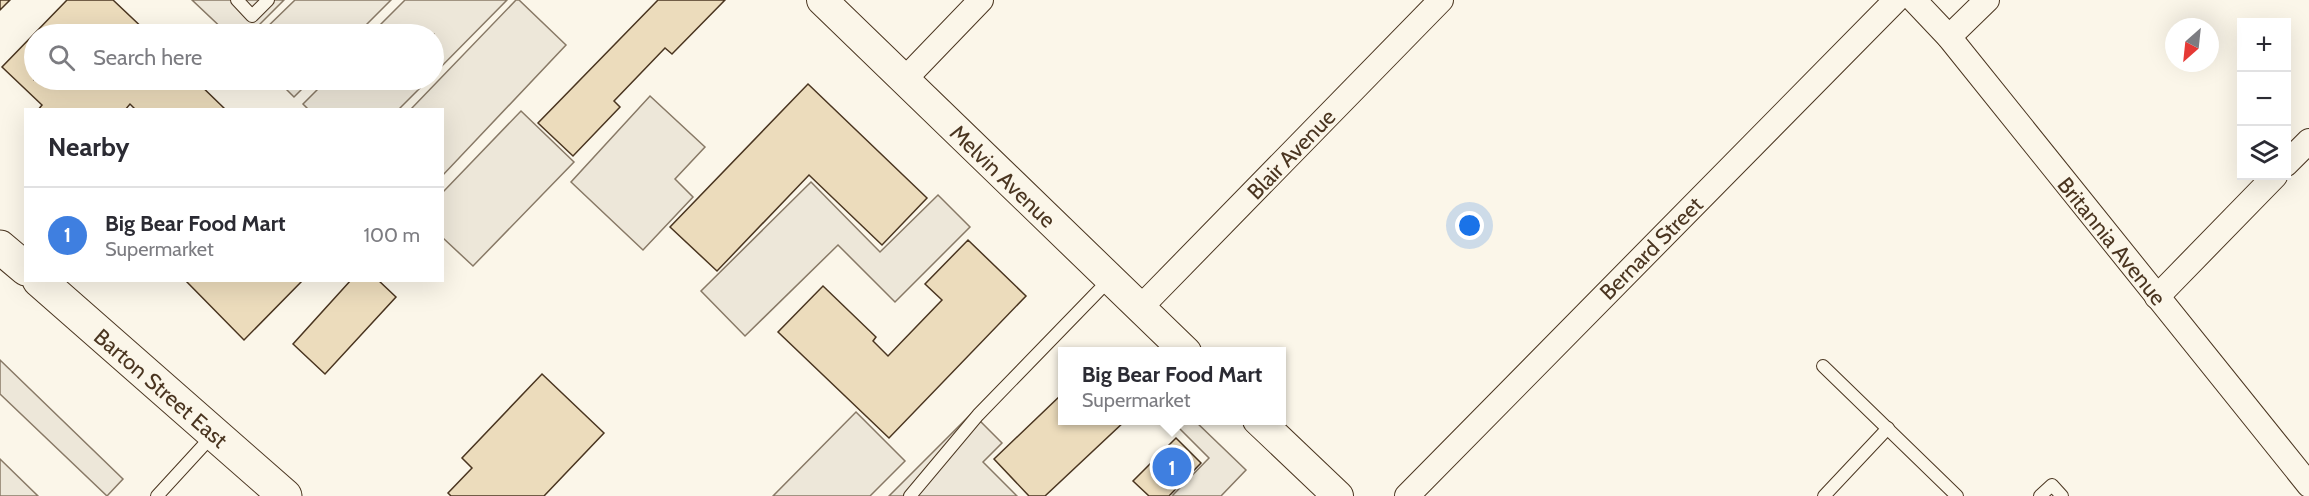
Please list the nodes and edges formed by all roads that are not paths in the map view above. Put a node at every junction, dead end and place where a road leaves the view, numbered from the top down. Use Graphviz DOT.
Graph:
graph roads {
  1 [pos="237,0"];
  2 [pos="268,0"];
  3 [pos="822,0"];
  4 [pos="981,0"];
  5 [pos="1441,0"];
  6 [pos="1896,0"];
  7 [pos="1914,0"];
  8 [pos="1988,0"];
  9 [pos="1949,37"];
  10 [pos="904,80"];
  11 [pos="2309,141"];
  12 [pos="2291,159"];
  13 [pos="2272,180"];
  14 [pos="0,247"];
  15 [pos="24,267"];
  16 [pos="1110,279"];
  17 [pos="41,282"];
  18 [pos="2157,297"];
  19 [pos="1140,308"];
  20 [pos="1182,347"];
  21 [pos="1823,366"];
  22 [pos="1263,425"];
  23 [pos="1888,428"];
  24 [pos="214,435"];
  25 [pos="2309,485"];
  26 [pos="157,496"];
  27 [pos="285,496"];
  28 [pos="910,496"];
  29 [pos="1338,496"];
  30 [pos="1407,496"];
  31 [pos="1824,496"];
  32 [pos="1957,496"];
  33 [pos="2040,496"];
  34 [pos="2062,496"];
  1 -- 2 [label="lane"];
  3 -- 10 [label="street, Melvin Avenue"];
  4 -- 10 [label="street"];
  5 -- 19 [label="street, Blair Avenue"];
  6 -- 30 [label="street, Bernard Street"];
  7 -- 9 [label="street, Britannia Avenue"];
  8 -- 9 [label="street"];
  9 -- 18 [label="street, Britannia Avenue"];
  10 -- 16 [label="street, Melvin Avenue"];
  11 -- 12 [label="street"];
  13 -- 18 [label="street"];
  14 -- 15 [label="main road"];
  16 -- 19 [label="street, Melvin Avenue"];
  16 -- 28 [label="lane"];
  17 -- 24 [label="main road, Barton Street East"];
  18 -- 25 [label="street, Britannia Avenue"];
  19 -- 20 [label="street, Melvin Avenue"];
  21 -- 23 [label="lane"];
  22 -- 29 [label="street"];
  23 -- 31 [label="lane"];
  23 -- 32 [label="lane"];
  24 -- 26 [label="lane"];
  24 -- 27 [label="main road, Barton Street East"];
  33 -- 34 [label="lane"];
}
